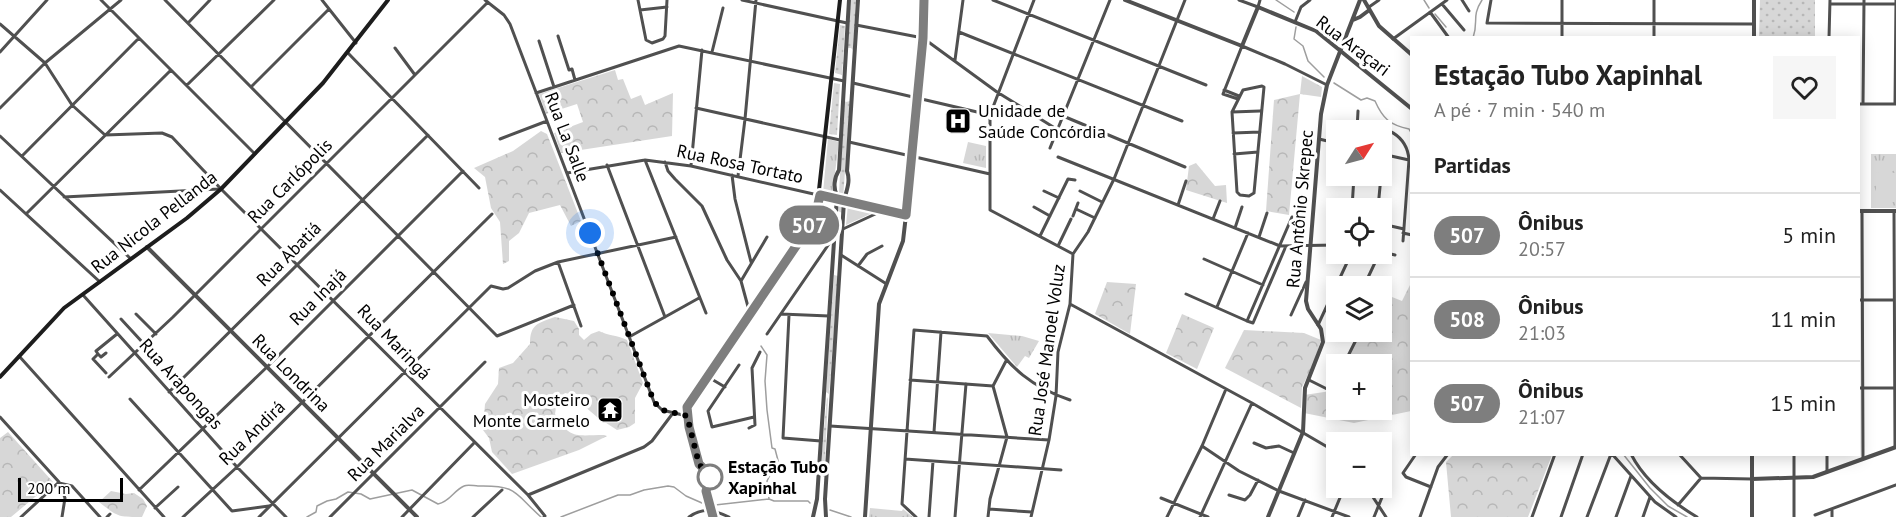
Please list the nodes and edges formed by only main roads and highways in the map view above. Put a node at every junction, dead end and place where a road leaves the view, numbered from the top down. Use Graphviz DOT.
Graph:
graph roads {
  1 [pos="387,0"];
  2 [pos="840,0"];
  3 [pos="924,0"];
  4 [pos="820,195"];
  5 [pos="0,377"];
  6 [pos="713,517"];
  1 -- 5 [label="main road, Rua Nicola Pellanda"];
  2 -- 4 [label="main road"];
  3 -- 4 [label="main road, Rua Rosa Tortato"];
  4 -- 6 [label="main road"];
}
